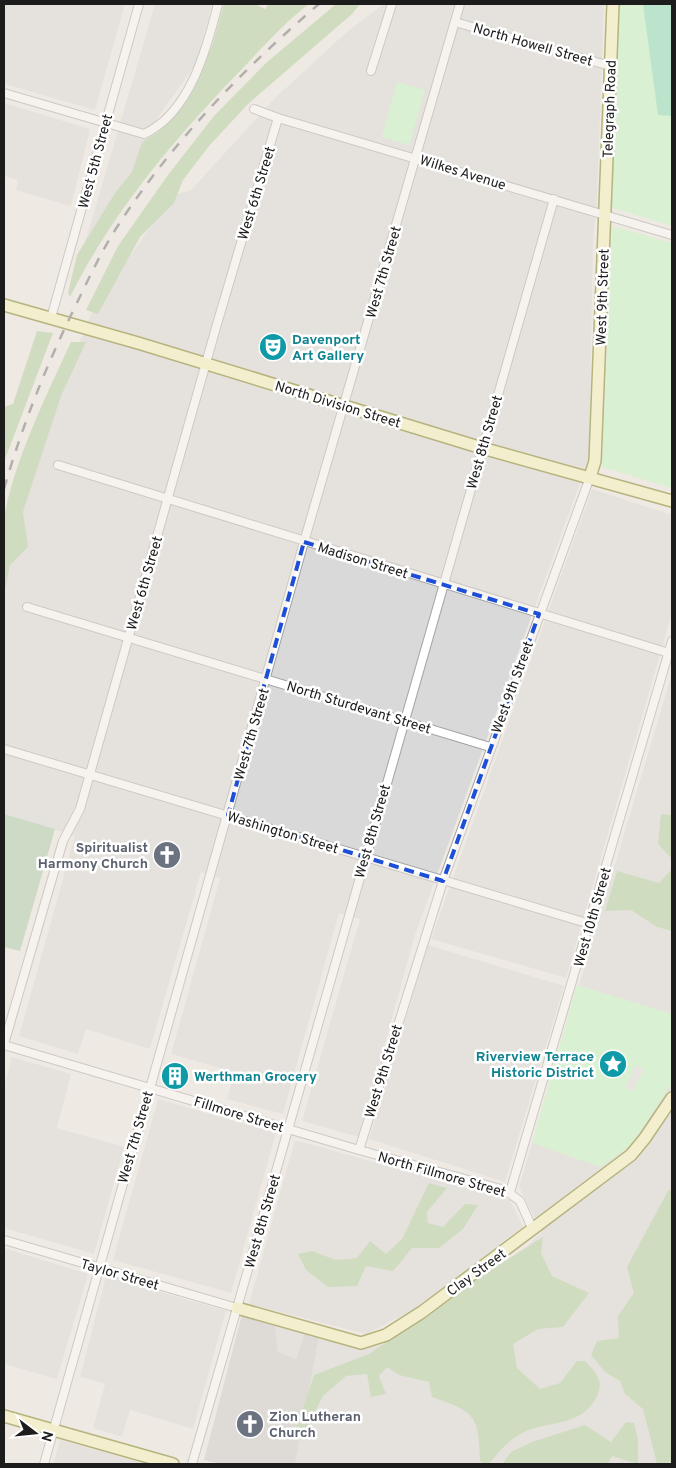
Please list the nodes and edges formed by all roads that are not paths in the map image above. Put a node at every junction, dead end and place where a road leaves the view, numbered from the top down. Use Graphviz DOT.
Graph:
graph roads {
  1 [pos="139,4"];
  2 [pos="218,4"];
  3 [pos="392,4"];
  4 [pos="460,4"];
  5 [pos="613,4"];
  6 [pos="455,22"];
  7 [pos="610,66"];
  8 [pos="371,71"];
  9 [pos="4,93"];
  10 [pos="254,109"];
  11 [pos="278,118"];
  12 [pos="106,123"];
  13 [pos="416,158"];
  14 [pos="554,199"];
  15 [pos="604,214"];
  16 [pos="672,235"];
  17 [pos="4,305"];
  18 [pos="51,318"];
  19 [pos="206,364"];
  20 [pos="344,406"];
  21 [pos="482,448"];
  22 [pos="58,465"];
  23 [pos="590,477"];
  24 [pos="168,500"];
  25 [pos="672,501"];
  26 [pos="304,542"];
  27 [pos="443,584"];
  28 [pos="27,607"];
  29 [pos="539,614"];
  30 [pos="129,638"];
  31 [pos="672,642"];
  32 [pos="669,653"];
  33 [pos="266,679"];
  34 [pos="403,721"];
  35 [pos="490,747"];
  36 [pos="4,749"];
  37 [pos="90,774"];
  38 [pos="228,815"];
  39 [pos="364,857"];
  40 [pos="443,881"];
  41 [pos="590,924"];
  42 [pos="4,1045"];
  43 [pos="149,1087"];
  44 [pos="672,1098"];
  45 [pos="289,1129"];
  46 [pos="359,1150"];
  47 [pos="510,1192"];
  48 [pos="534,1230"];
  49 [pos="4,1240"];
  50 [pos="98,1267"];
  51 [pos="237,1308"];
  52 [pos="4,1416"];
  53 [pos="53,1430"];
  54 [pos="44,1464"];
  55 [pos="173,1464"];
  56 [pos="192,1464"];
  1 -- 12 [label="street, West 5th Street"];
  2 -- 12 [label="street"];
  3 -- 8 [label="street"];
  4 -- 6 [label="street, West 7th Street"];
  5 -- 7 [label="street, Telegraph Road"];
  6 -- 7 [label="street, North Howell Street"];
  6 -- 13 [label="street, West 7th Street"];
  7 -- 15 [label="street, Telegraph Road"];
  9 -- 12 [label="street"];
  10 -- 11 [label="street, Wilkes Avenue"];
  11 -- 13 [label="street, Wilkes Avenue"];
  11 -- 19 [label="street, West 6th Street"];
  12 -- 18 [label="street, West 5th Street"];
  13 -- 14 [label="street, Wilkes Avenue"];
  13 -- 20 [label="street, West 7th Street"];
  14 -- 15 [label="street, Wilkes Avenue"];
  14 -- 21 [label="street, West 8th Street"];
  15 -- 16 [label="street, Wilkes Avenue"];
  15 -- 23 [label="street, West 9th Street"];
  17 -- 18 [label="street, North Division Street"];
  18 -- 19 [label="street, North Division Street"];
  19 -- 20 [label="street, North Division Street"];
  19 -- 24 [label="street, West 6th Street"];
  20 -- 21 [label="street, North Division Street"];
  20 -- 26 [label="street, West 7th Street"];
  21 -- 23 [label="street, North Division Street"];
  21 -- 27 [label="street, West 8th Street"];
  22 -- 24 [label="street, Madison Street"];
  23 -- 25 [label="street, North Division Street"];
  23 -- 29 [label="street, West 9th Street"];
  24 -- 26 [label="street, Madison Street"];
  24 -- 30 [label="street, West 6th Street"];
  26 -- 27 [label="street, Madison Street"];
  26 -- 33 [label="street, West 7th Street"];
  27 -- 29 [label="street, Madison Street"];
  27 -- 34 [label="street, West 8th Street"];
  28 -- 30 [label="street, North Sturdevant Street"];
  29 -- 32 [label="street, Madison Street"];
  29 -- 35 [label="street, West 9th Street"];
  30 -- 33 [label="street, North Sturdevant Street"];
  30 -- 37 [label="street, West 6th Street"];
  31 -- 32 [label="street, West 10th Street"];
  32 -- 41 [label="street, West 10th Street"];
  33 -- 34 [label="street, North Sturdevant Street"];
  33 -- 38 [label="street, West 7th Street"];
  34 -- 35 [label="street, North Sturdevant Street"];
  34 -- 39 [label="street, West 8th Street"];
  35 -- 40 [label="street, West 9th Street"];
  36 -- 37 [label="street, Washington Street"];
  37 -- 38 [label="street, Washington Street"];
  37 -- 42 [label="street, West 6th Street"];
  38 -- 39 [label="street, Washington Street"];
  38 -- 43 [label="street, West 7th Street"];
  39 -- 40 [label="street, Washington Street"];
  39 -- 45 [label="street, West 8th Street"];
  40 -- 41 [label="street, Washington Street"];
  40 -- 46 [label="street, West 9th Street"];
  41 -- 47 [label="street, West 10th Street"];
  42 -- 43 [label="street, Fillmore Street"];
  43 -- 45 [label="street, Fillmore Street"];
  43 -- 50 [label="street, West 7th Street"];
  44 -- 48 [label="street, Clay Street"];
  45 -- 46 [label="street, Fillmore Street"];
  45 -- 51 [label="street, West 8th Street"];
  46 -- 47 [label="street, North Fillmore Street"];
  47 -- 48 [label="street, North Fillmore Street"];
  48 -- 51 [label="street, Clay Street"];
  49 -- 50 [label="street, Taylor Street"];
  50 -- 51 [label="street, Taylor Street"];
  50 -- 53 [label="street, West 7th Street"];
  51 -- 56 [label="street, West 8th Street"];
  52 -- 53 [label="street"];
  53 -- 54 [label="street, West 7th Street"];
  53 -- 55 [label="street"];
}
